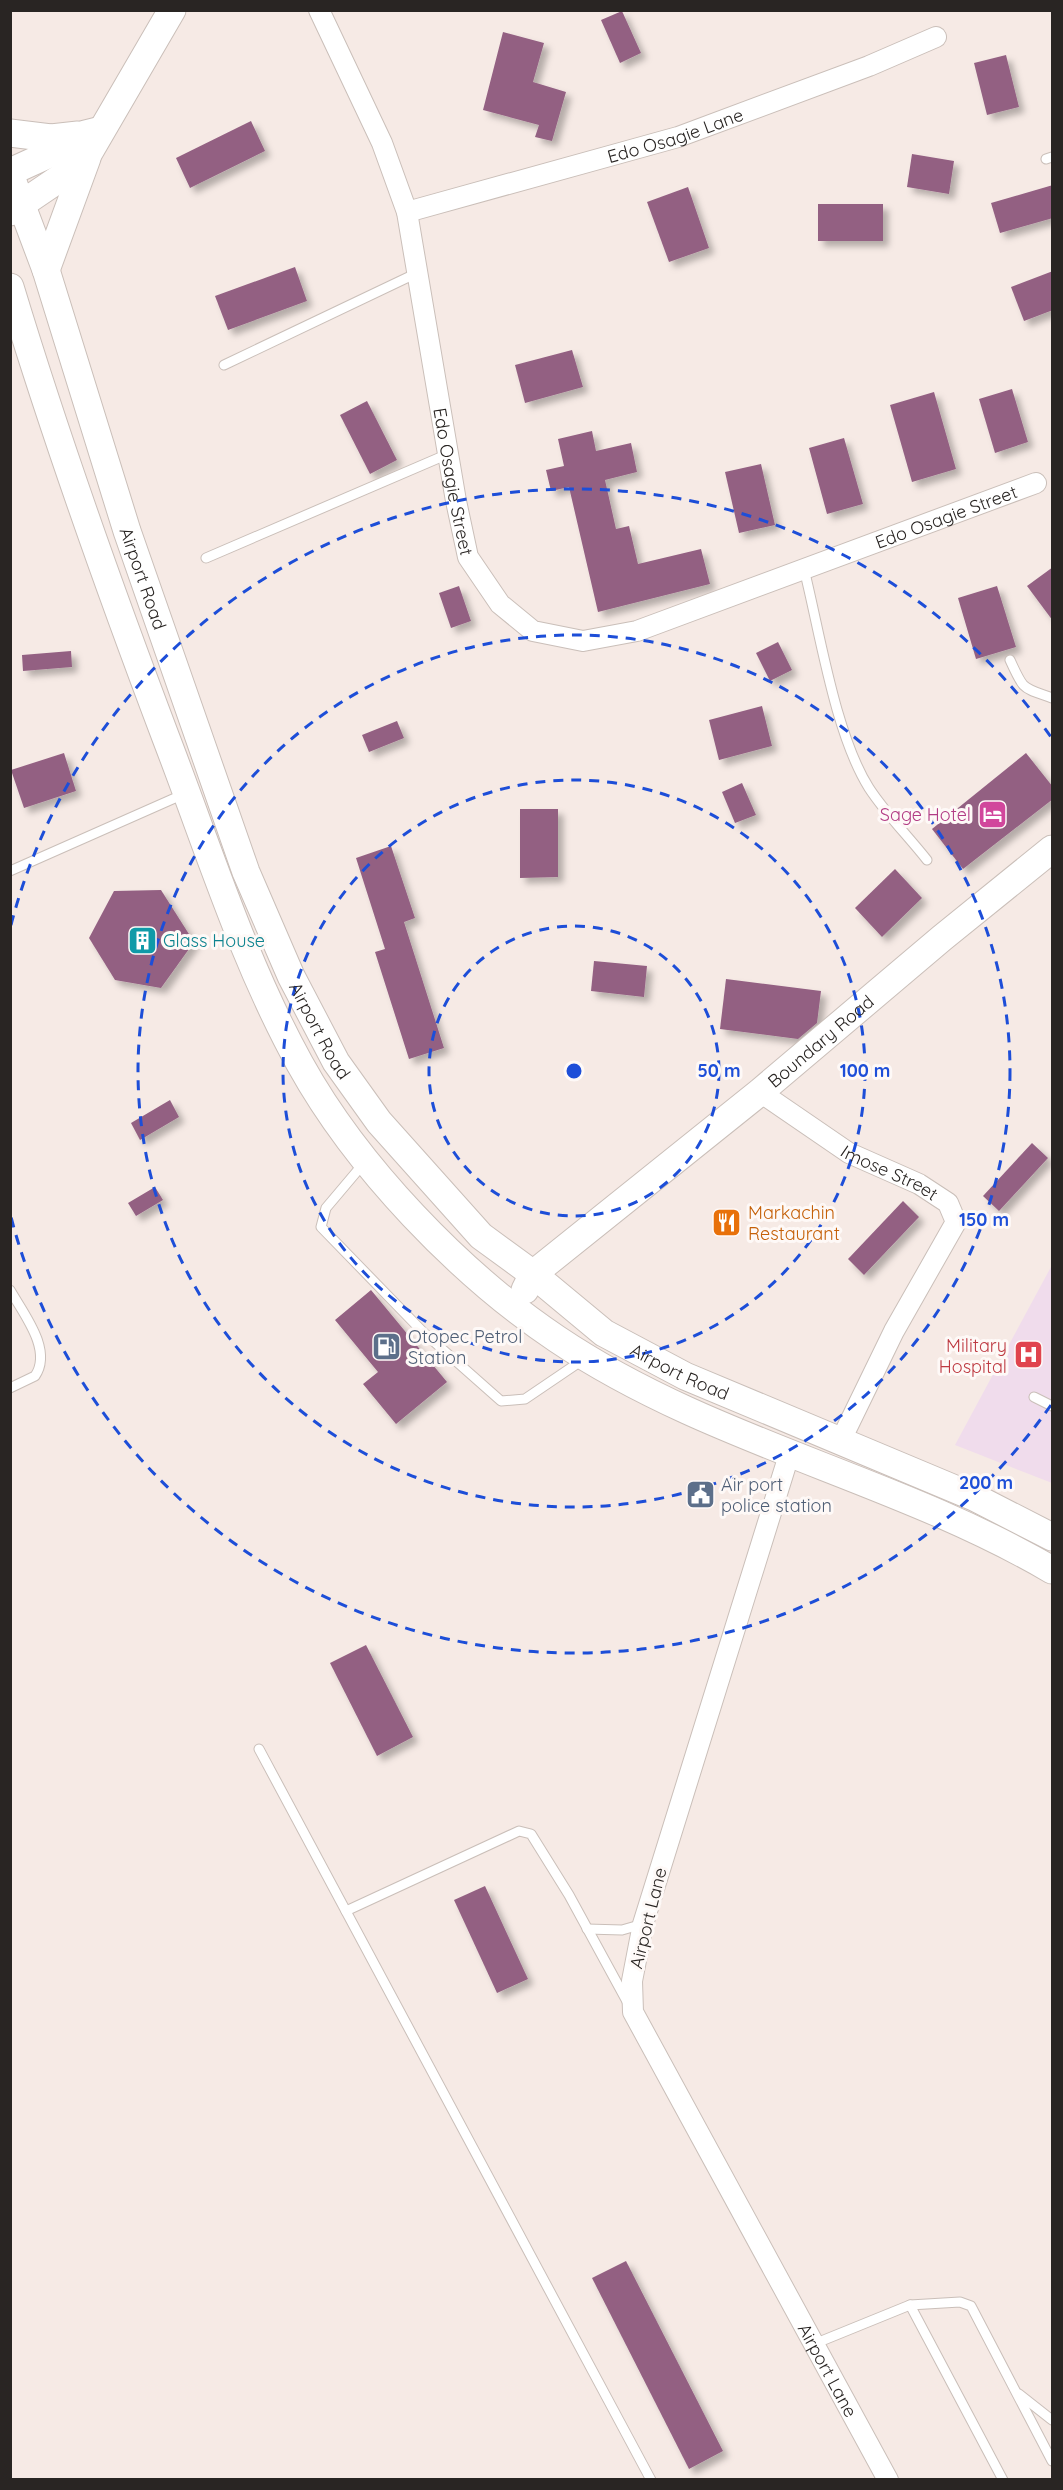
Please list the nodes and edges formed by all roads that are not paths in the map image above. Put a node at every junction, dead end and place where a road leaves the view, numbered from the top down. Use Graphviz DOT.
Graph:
graph roads {
  1 [pos="172,10"];
  2 [pos="319,10"];
  3 [pos="936,37"];
  4 [pos="10,133"];
  5 [pos="92,138"];
  6 [pos="10,173"];
  7 [pos="16,210"];
  8 [pos="407,212"];
  9 [pos="46,270"];
  10 [pos="417,273"];
  11 [pos="10,288"];
  12 [pos="224,365"];
  13 [pos="448,454"];
  14 [pos="1036,483"];
  15 [pos="206,558"];
  16 [pos="804,569"];
  17 [pos="1011,660"];
  18 [pos="1053,698"];
  19 [pos="188,793"];
  20 [pos="1053,849"];
  21 [pos="927,860"];
  22 [pos="10,871"];
  23 [pos="760,1092"];
  24 [pos="367,1159"];
  25 [pos="533,1274"];
  26 [pos="10,1290"];
  27 [pos="516,1309"];
  28 [pos="587,1357"];
  29 [pos="10,1388"];
  30 [pos="1034,1396"];
  31 [pos="1053,1406"];
  32 [pos="841,1440"];
  33 [pos="789,1455"];
  34 [pos="1023,1522"];
  35 [pos="1053,1527"];
  36 [pos="1053,1538"];
  37 [pos="1008,1546"];
  38 [pos="1053,1570"];
  39 [pos="259,1749"];
  40 [pos="346,1911"];
  41 [pos="643,1924"];
  42 [pos="587,1929"];
  43 [pos="633,2012"];
  44 [pos="910,2305"];
  45 [pos="814,2344"];
  46 [pos="1016,2392"];
  47 [pos="1053,2421"];
  48 [pos="1053,2461"];
  49 [pos="651,2480"];
  50 [pos="888,2480"];
  51 [pos="1003,2480"];
  1 -- 5 [label="main road"];
  2 -- 8 [label="street, Edo Osagie Street"];
  3 -- 8 [label="street, Edo Osagie Lane"];
  4 -- 5 [label="main road"];
  5 -- 6 [label="main road"];
  5 -- 7 [label="main road"];
  5 -- 9 [label="main road"];
  6 -- 7 [label="main road, Airport Road"];
  7 -- 9 [label="main road, Airport Road"];
  8 -- 10 [label="street, Edo Osagie Street"];
  9 -- 25 [label="main road, Airport Road"];
  10 -- 12 [label="lane"];
  10 -- 13 [label="street, Edo Osagie Street"];
  11 -- 19 [label="main road, Airport Road"];
  13 -- 15 [label="lane"];
  13 -- 16 [label="street, Edo Osagie Street"];
  14 -- 16 [label="street, Edo Osagie Street"];
  16 -- 21 [label="lane"];
  17 -- 18 [label="lane"];
  19 -- 22 [label="lane"];
  19 -- 24 [label="main road, Airport Road"];
  20 -- 23 [label="main road, Boundary Road"];
  23 -- 25 [label="main road, Boundary Road"];
  23 -- 32 [label="street, Imose Street"];
  24 -- 27 [label="main road, Airport Road"];
  24 -- 28 [label="lane"];
  25 -- 27 [label="main road, Boundary Road"];
  25 -- 32 [label="main road, Airport Road"];
  26 -- 29 [label="lane"];
  27 -- 28 [label="main road, Airport Road"];
  28 -- 33 [label="main road, Airport Road"];
  30 -- 31 [label="lane"];
  32 -- 34 [label="main road, Airport Road"];
  33 -- 37 [label="main road, Airport Road"];
  33 -- 41 [label="street, Airport Lane"];
  34 -- 35 [label="street"];
  34 -- 36 [label="main road, Airport Road"];
  34 -- 37 [label="main road"];
  37 -- 38 [label="main road, Airport Road"];
  39 -- 40 [label="lane"];
  40 -- 42 [label="lane"];
  40 -- 49 [label="lane"];
  41 -- 42 [label="lane"];
  41 -- 43 [label="street, Airport Lane"];
  42 -- 43 [label="lane"];
  43 -- 45 [label="street, Airport Lane"];
  44 -- 45 [label="lane"];
  44 -- 46 [label="lane"];
  44 -- 51 [label="lane"];
  45 -- 50 [label="street, Airport Lane"];
  46 -- 47 [label="lane"];
  46 -- 48 [label="lane"];
}
